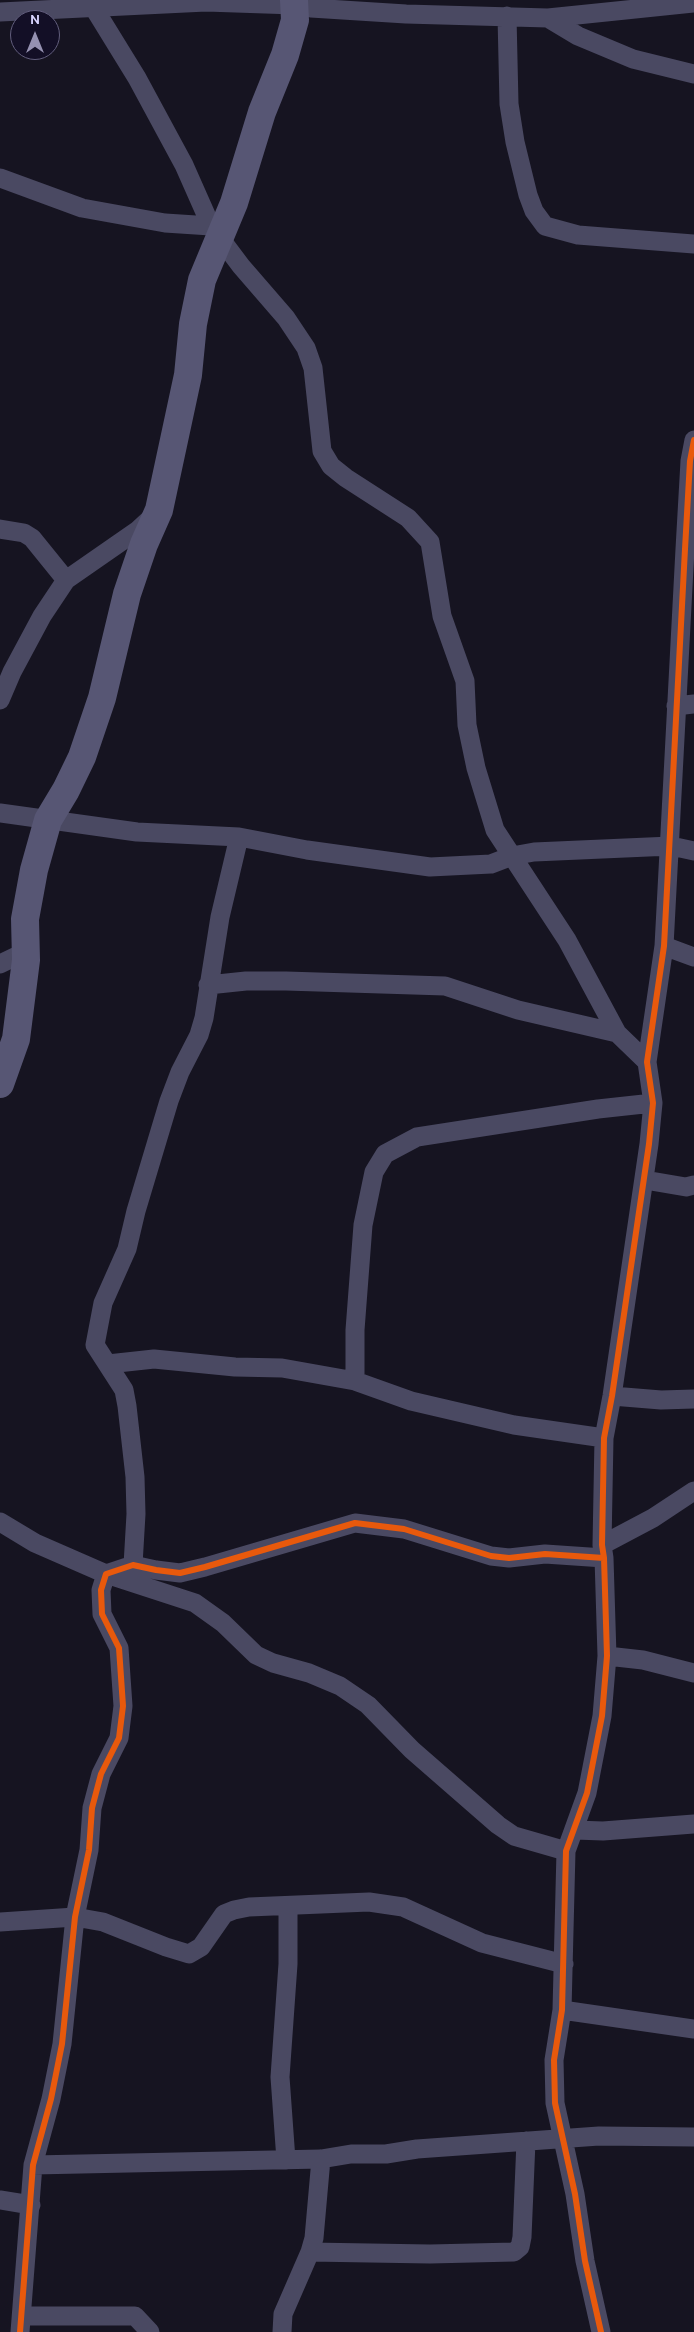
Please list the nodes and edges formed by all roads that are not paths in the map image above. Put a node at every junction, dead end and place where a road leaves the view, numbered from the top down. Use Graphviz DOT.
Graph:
graph roads {
  1 [pos="694,2"];
  2 [pos="303,3"];
  3 [pos="91,4"];
  4 [pos="569,8"];
  5 [pos="0,12"];
  6 [pos="507,16"];
  7 [pos="548,18"];
  8 [pos="694,74"];
  9 [pos="0,178"];
  10 [pos="216,232"];
  11 [pos="694,244"];
  12 [pos="694,440"];
  13 [pos="692,461"];
  14 [pos="159,510"];
  15 [pos="0,529"];
  16 [pos="689,550"];
  17 [pos="66,580"];
  18 [pos="6,667"];
  19 [pos="0,700"];
  20 [pos="685,705"];
  21 [pos="0,813"];
  22 [pos="48,820"];
  23 [pos="239,837"];
  24 [pos="671,846"];
  25 [pos="694,851"];
  26 [pos="512,856"];
  27 [pos="664,946"];
  28 [pos="25,952"];
  29 [pos="694,957"];
  30 [pos="0,964"];
  31 [pos="208,985"];
  32 [pos="617,1033"];
  33 [pos="647,1062"];
  34 [pos="0,1084"];
  35 [pos="653,1103"];
  36 [pos="645,1180"];
  37 [pos="691,1189"];
  38 [pos="108,1364"];
  39 [pos="355,1381"];
  40 [pos="612,1396"];
  41 [pos="694,1399"];
  42 [pos="604,1438"];
  43 [pos="694,1491"];
  44 [pos="0,1522"];
  45 [pos="603,1551"];
  46 [pos="133,1565"];
  47 [pos="106,1574"];
  48 [pos="607,1656"];
  49 [pos="694,1673"];
  50 [pos="694,1824"];
  51 [pos="575,1830"];
  52 [pos="566,1851"];
  53 [pos="288,1906"];
  54 [pos="75,1917"];
  55 [pos="0,1922"];
  56 [pos="564,1964"];
  57 [pos="562,2010"];
  58 [pos="694,2029"];
  59 [pos="694,2137"];
  60 [pos="562,2139"];
  61 [pos="526,2141"];
  62 [pos="321,2159"];
  63 [pos="286,2160"];
  64 [pos="33,2165"];
  65 [pos="0,2200"];
  66 [pos="31,2205"];
  67 [pos="310,2252"];
  68 [pos="22,2324"];
  69 [pos="150,2332"];
  70 [pos="282,2332"];
  71 [pos="601,2332"];
  1 -- 4 [label="street"];
  2 -- 3 [label="street"];
  2 -- 6 [label="street"];
  2 -- 10 [label="street"];
  3 -- 5 [label="street"];
  3 -- 10 [label="street"];
  4 -- 7 [label="street"];
  6 -- 7 [label="street"];
  6 -- 11 [label="street"];
  7 -- 8 [label="street"];
  9 -- 10 [label="street"];
  10 -- 14 [label="street"];
  10 -- 26 [label="street"];
  12 -- 13 [label="street"];
  13 -- 16 [label="street"];
  14 -- 17 [label="street"];
  14 -- 22 [label="street"];
  15 -- 17 [label="street"];
  16 -- 20 [label="street"];
  17 -- 18 [label="street"];
  18 -- 19 [label="street"];
  20 -- 24 [label="street"];
  21 -- 22 [label="street"];
  22 -- 23 [label="street"];
  22 -- 28 [label="street"];
  23 -- 26 [label="street"];
  23 -- 31 [label="street"];
  24 -- 25 [label="street"];
  24 -- 26 [label="street"];
  24 -- 27 [label="street"];
  26 -- 32 [label="street"];
  27 -- 29 [label="street"];
  27 -- 33 [label="street"];
  28 -- 30 [label="street"];
  28 -- 34 [label="street"];
  31 -- 32 [label="street"];
  31 -- 38 [label="street"];
  32 -- 33 [label="street"];
  33 -- 35 [label="street"];
  35 -- 36 [label="street"];
  35 -- 39 [label="street"];
  36 -- 37 [label="street"];
  36 -- 40 [label="street"];
  38 -- 39 [label="street"];
  38 -- 46 [label="street"];
  39 -- 42 [label="street"];
  40 -- 41 [label="street"];
  40 -- 42 [label="street"];
  42 -- 45 [label="street"];
  43 -- 45 [label="street"];
  44 -- 47 [label="street"];
  45 -- 46 [label="street"];
  45 -- 48 [label="street"];
  46 -- 47 [label="street"];
  47 -- 52 [label="street"];
  47 -- 54 [label="street"];
  48 -- 49 [label="street"];
  48 -- 51 [label="street"];
  50 -- 51 [label="street"];
  51 -- 52 [label="street"];
  52 -- 56 [label="street"];
  53 -- 54 [label="street"];
  53 -- 56 [label="street"];
  53 -- 63 [label="street"];
  54 -- 55 [label="street"];
  54 -- 64 [label="street"];
  56 -- 57 [label="street"];
  57 -- 58 [label="street"];
  57 -- 60 [label="street"];
  59 -- 60 [label="street"];
  60 -- 61 [label="street"];
  60 -- 71 [label="street"];
  61 -- 62 [label="street"];
  61 -- 67 [label="street"];
  62 -- 63 [label="street"];
  62 -- 67 [label="street"];
  63 -- 64 [label="street"];
  64 -- 66 [label="street"];
  65 -- 66 [label="street"];
  66 -- 68 [label="street"];
  67 -- 70 [label="street"];
  68 -- 69 [label="street"];
}
